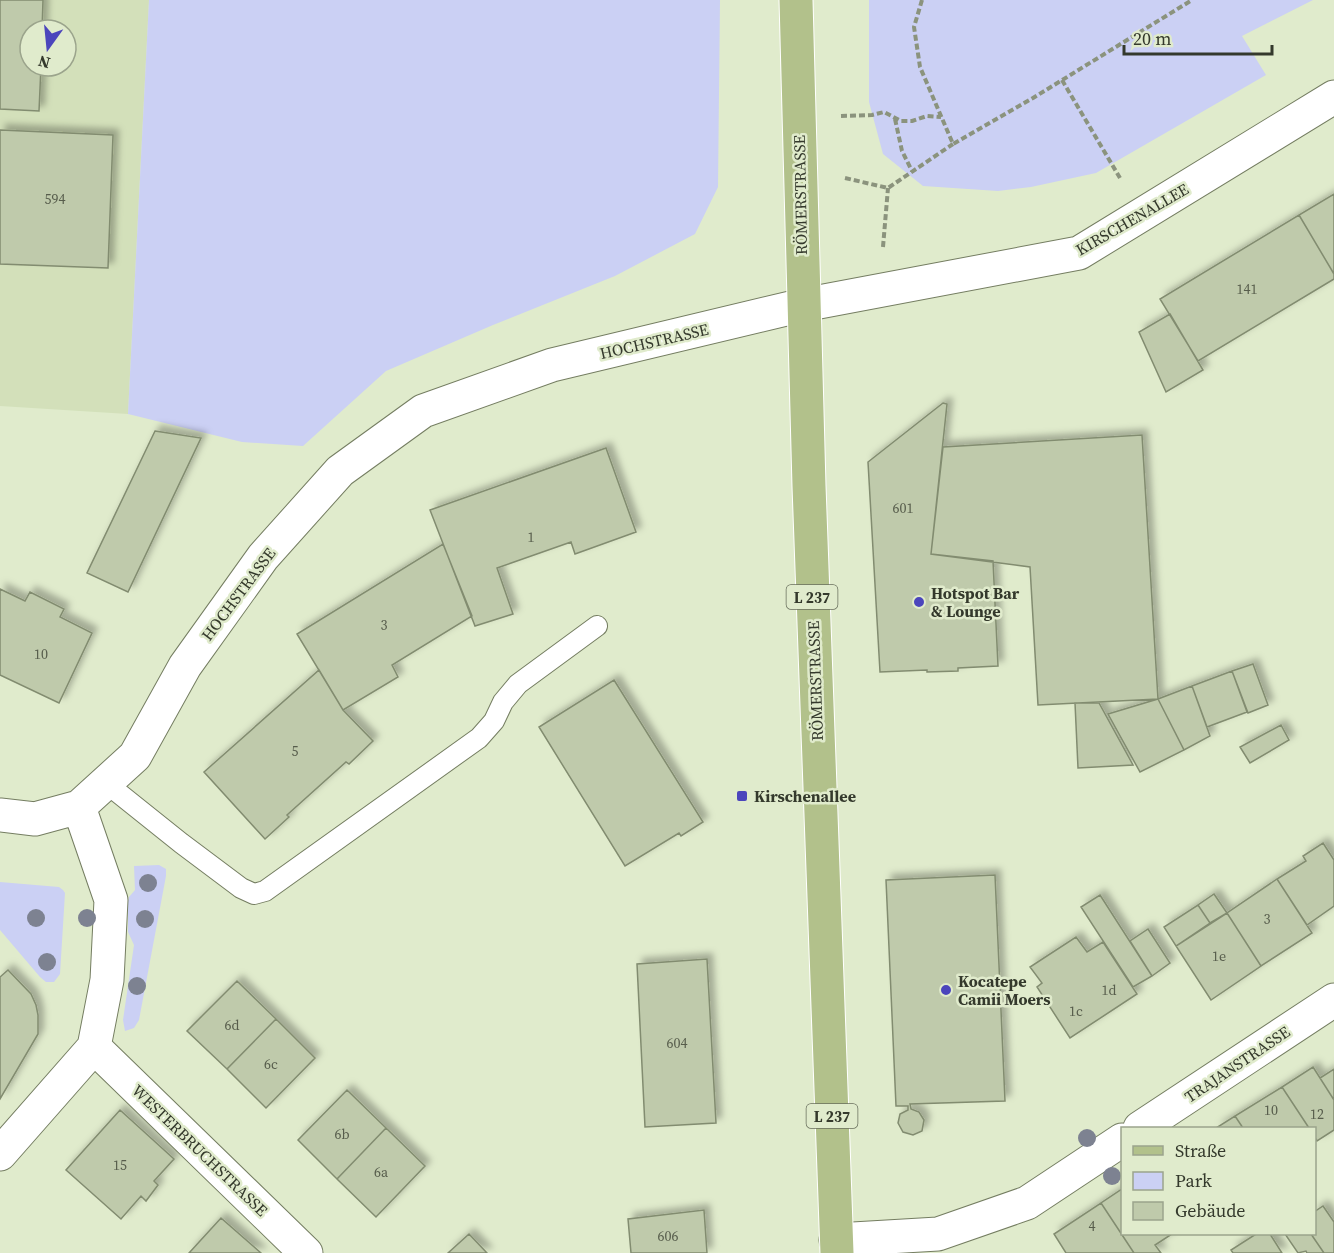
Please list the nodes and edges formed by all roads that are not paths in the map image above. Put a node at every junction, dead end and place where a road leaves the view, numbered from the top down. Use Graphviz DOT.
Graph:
graph roads {
  1 [pos="796,0"];
  2 [pos="1334,97"];
  3 [pos="803,305"];
  4 [pos="597,626"];
  5 [pos="106,783"];
  6 [pos="79,807"];
  7 [pos="0,815"];
  8 [pos="1334,1000"];
  9 [pos="94,1047"];
  10 [pos="1142,1127"];
  11 [pos="1121,1141"];
  12 [pos="0,1154"];
  13 [pos="837,1247"];
  14 [pos="306,1253"];
  1 -- 3 [label="main road, RÖMERSTRASSE / L 237"];
  2 -- 3 [label="street, KIRSCHENALLEE"];
  3 -- 5 [label="street, HOCHSTRASSE"];
  3 -- 13 [label="main road, RÖMERSTRASSE / L 237"];
  4 -- 5 [label="lane"];
  5 -- 6 [label="street, HOCHSTRASSE"];
  6 -- 7 [label="street"];
  6 -- 9 [label="street"];
  8 -- 10 [label="street, TRAJANSTRASSE"];
  9 -- 12 [label="street"];
  9 -- 14 [label="street, WESTERBRUCHSTRASSE"];
  11 -- 13 [label="street"];
}
